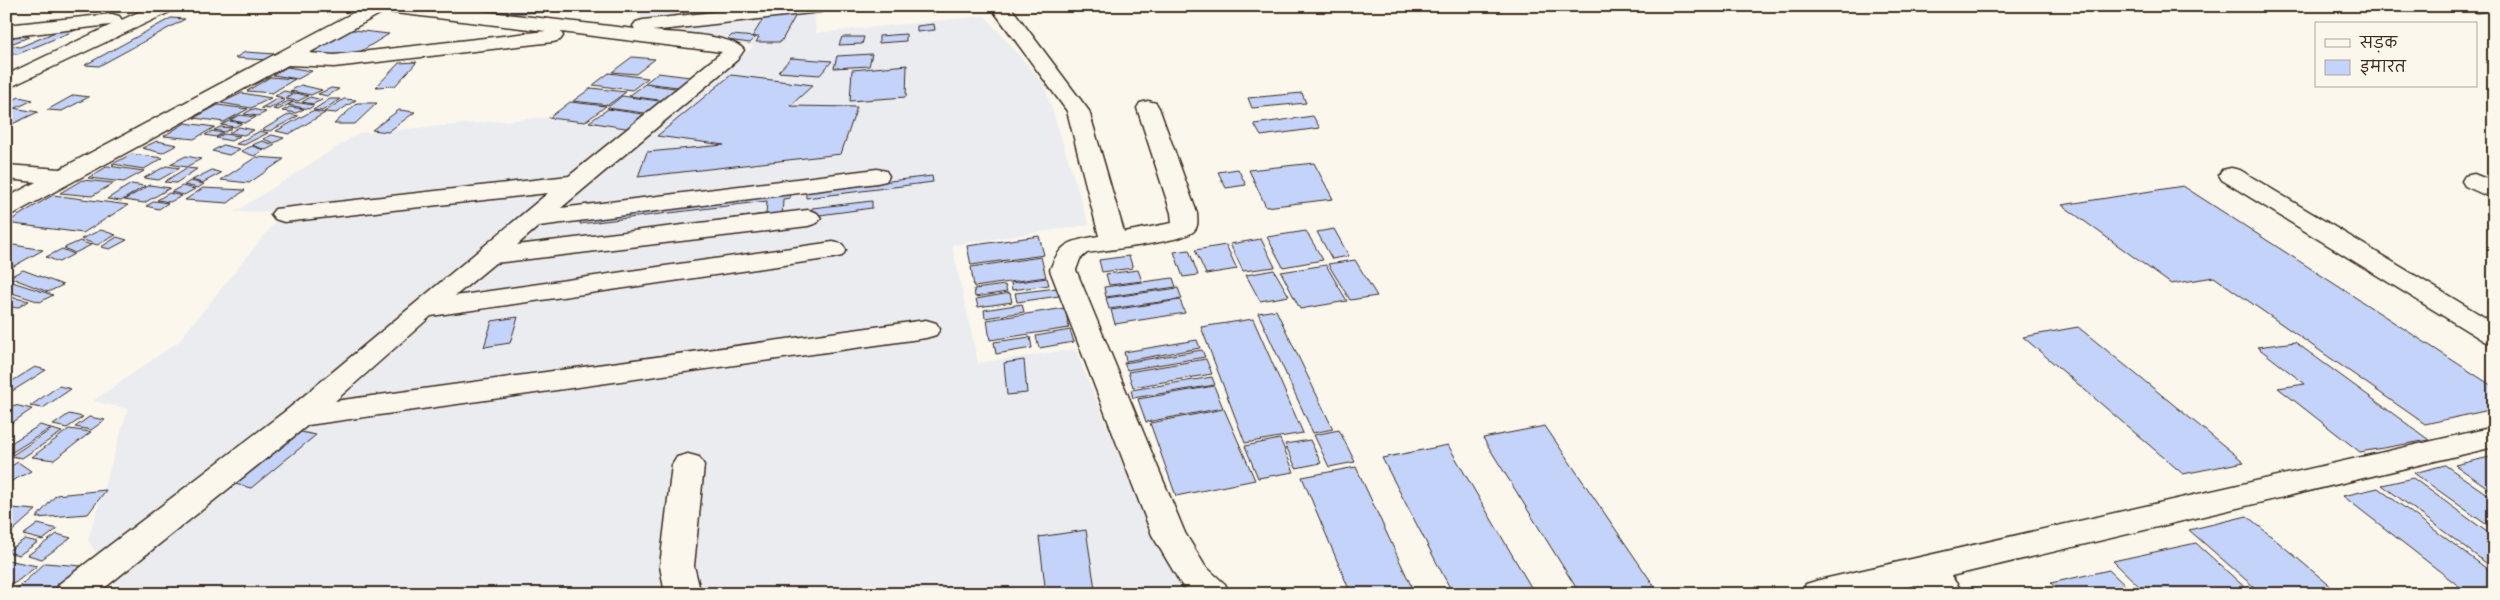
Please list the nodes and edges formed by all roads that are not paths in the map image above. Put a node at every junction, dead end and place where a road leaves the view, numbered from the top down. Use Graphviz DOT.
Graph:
graph roads {
  1 [pos="140,6"];
  2 [pos="167,6"];
  3 [pos="381,6"];
  4 [pos="387,6"];
  5 [pos="820,6"];
  6 [pos="1000,6"];
  7 [pos="113,25"];
  8 [pos="6,31"];
  9 [pos="596,31"];
  10 [pos="284,58"];
  11 [pos="6,70"];
  12 [pos="6,83"];
  13 [pos="1148,108"];
  14 [pos="6,172"];
  15 [pos="2232,175"];
  16 [pos="877,176"];
  17 [pos="64,177"];
  18 [pos="576,183"];
  19 [pos="6,208"];
  20 [pos="284,214"];
  21 [pos="808,218"];
  22 [pos="533,219"];
  23 [pos="1113,240"];
  24 [pos="833,250"];
  25 [pos="487,256"];
  26 [pos="423,309"];
  27 [pos="926,329"];
  28 [pos="2494,335"];
  29 [pos="299,416"];
  30 [pos="2494,437"];
  31 [pos="688,465"];
  32 [pos="1934,582"];
  33 [pos="72,594"];
  34 [pos="683,594"];
  35 [pos="1212,594"];
  36 [pos="1819,594"];
  1 -- 7 [label="street"];
  2 -- 7 [label="street"];
  3 -- 10 [label="street"];
  4 -- 9 [label="street"];
  5 -- 9 [label="street"];
  6 -- 23 [label="street"];
  7 -- 8 [label="street"];
  7 -- 11 [label="street"];
  7 -- 12 [label="street"];
  9 -- 10 [label="street"];
  9 -- 18 [label="street"];
  10 -- 17 [label="street"];
  13 -- 23 [label="street"];
  14 -- 17 [label="street"];
  15 -- 28 [label="street"];
  16 -- 22 [label="street"];
  17 -- 19 [label="street"];
  18 -- 20 [label="street"];
  18 -- 22 [label="street"];
  21 -- 25 [label="street"];
  22 -- 25 [label="street"];
  23 -- 35 [label="street"];
  24 -- 26 [label="street"];
  25 -- 26 [label="street"];
  26 -- 29 [label="street"];
  27 -- 29 [label="street"];
  29 -- 33 [label="street"];
  30 -- 32 [label="street"];
  31 -- 34 [label="street"];
  32 -- 36 [label="street"];
}
